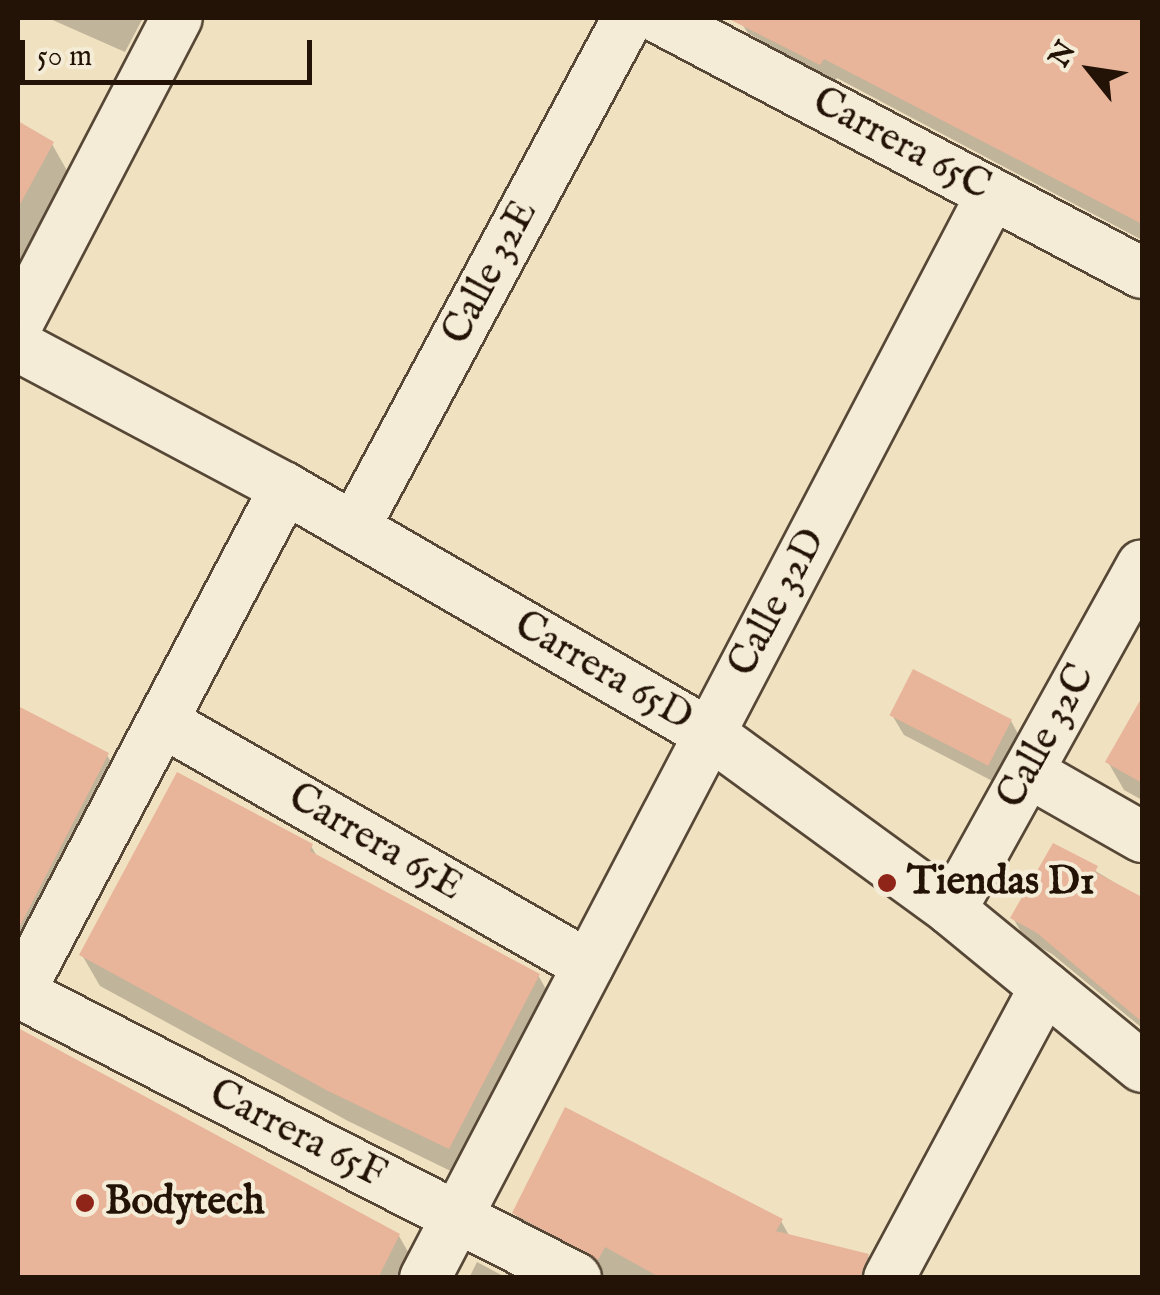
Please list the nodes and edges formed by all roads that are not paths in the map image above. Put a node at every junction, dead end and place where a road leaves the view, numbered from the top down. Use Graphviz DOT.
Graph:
graph roads {
  1 [pos="177,18"];
  2 [pos="628,18"];
  3 [pos="659,18"];
  4 [pos="992,194"];
  5 [pos="1142,273"];
  6 [pos="18,323"];
  7 [pos="18,346"];
  8 [pos="285,488"];
  9 [pos="354,528"];
  10 [pos="1142,564"];
  11 [pos="163,722"];
  12 [pos="710,734"];
  13 [pos="1028,772"];
  14 [pos="1142,837"];
  15 [pos="951,910"];
  16 [pos="588,965"];
  17 [pos="1045,987"];
  18 [pos="18,993"];
  19 [pos="1142,1067"];
  20 [pos="456,1216"];
  21 [pos="424,1278"];
  22 [pos="576,1278"];
  23 [pos="888,1278"];
  1 -- 6 [label="street"];
  2 -- 9 [label="street, Calle 32E"];
  3 -- 4 [label="street, Carrera 65C"];
  4 -- 5 [label="street, Carrera 65C"];
  4 -- 12 [label="street, Calle 32D"];
  7 -- 8 [label="street, Carrera 65D"];
  8 -- 9 [label="street, Carrera 65D"];
  8 -- 11 [label="street"];
  9 -- 12 [label="street, Carrera 65D"];
  10 -- 13 [label="street, Calle 32C"];
  11 -- 16 [label="street, Carrera 65E"];
  11 -- 18 [label="street"];
  12 -- 15 [label="street, Carrera 65D"];
  12 -- 16 [label="street, Calle 32D"];
  13 -- 14 [label="street"];
  13 -- 15 [label="street, Calle 32C"];
  15 -- 17 [label="street, Carrera 65D"];
  16 -- 20 [label="street, Calle 32D"];
  17 -- 19 [label="street, Carrera 65D"];
  17 -- 23 [label="street"];
  18 -- 20 [label="street, Carrera 65F"];
  20 -- 21 [label="street, Calle 32D"];
  20 -- 22 [label="street, Carrera 65F"];
}
